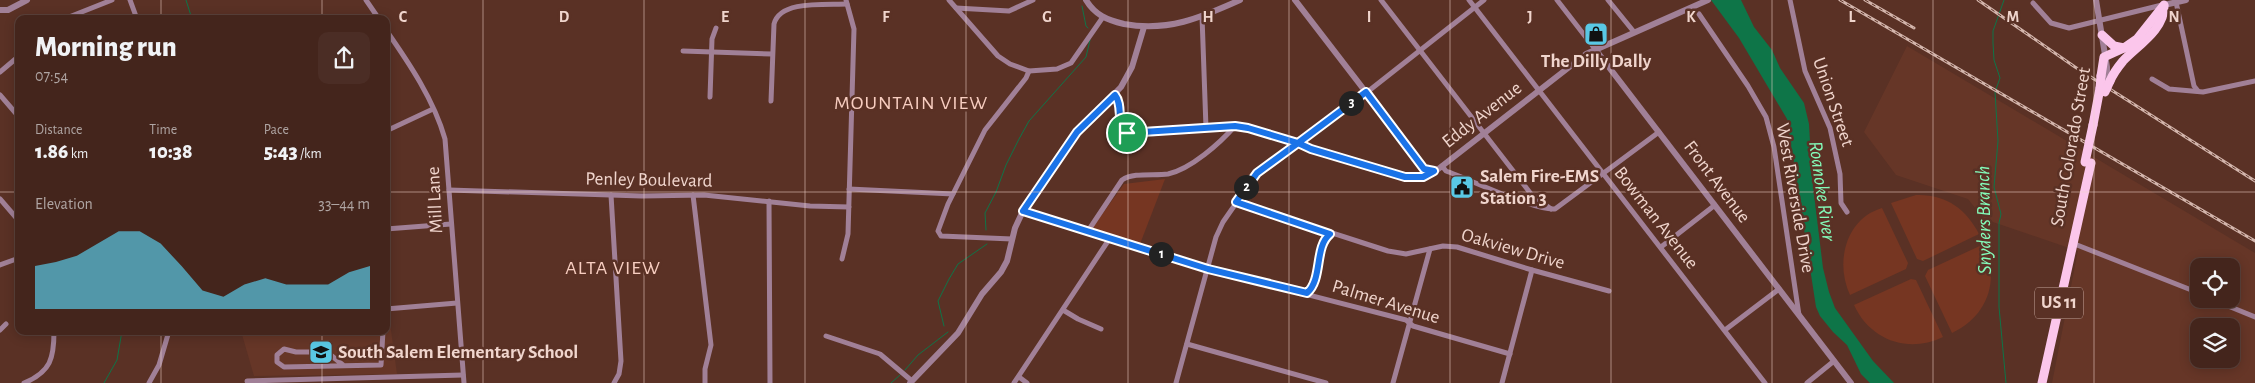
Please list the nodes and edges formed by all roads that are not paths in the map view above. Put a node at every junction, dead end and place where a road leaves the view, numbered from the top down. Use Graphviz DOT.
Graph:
graph roads {
  1 [pos="27,0"];
  2 [pos="112,0"];
  3 [pos="130,0"];
  4 [pos="366,0"];
  5 [pos="948,0"];
  6 [pos="1033,0"];
  7 [pos="1086,0"];
  8 [pos="1240,0"];
  9 [pos="1295,0"];
  10 [pos="1381,0"];
  11 [pos="1469,0"];
  12 [pos="1484,0"];
  13 [pos="1558,0"];
  14 [pos="1608,0"];
  15 [pos="1708,0"];
  16 [pos="1790,0"];
  17 [pos="2096,0"];
  18 [pos="2186,0"];
  19 [pos="846,2"];
  20 [pos="2165,2"];
  21 [pos="2176,2"];
  22 [pos="2033,3"];
  23 [pos="785,4"];
  24 [pos="956,8"];
  25 [pos="1475,8"];
  26 [pos="0,10"];
  27 [pos="1699,14"];
  28 [pos="74,15"];
  29 [pos="135,15"];
  30 [pos="375,15"];
  31 [pos="1202,16"];
  32 [pos="1103,18"];
  33 [pos="2100,19"];
  34 [pos="1144,27"];
  35 [pos="716,28"];
  36 [pos="1634,32"];
  37 [pos="2102,35"];
  38 [pos="390,40"];
  39 [pos="2124,48"];
  40 [pos="1595,49"];
  41 [pos="1420,50"];
  42 [pos="683,52"];
  43 [pos="712,52"];
  44 [pos="772,54"];
  45 [pos="2104,57"];
  46 [pos="15,59"];
  47 [pos="1029,71"];
  48 [pos="0,72"];
  49 [pos="2106,79"];
  50 [pos="2152,79"];
  51 [pos="2255,81"];
  52 [pos="1538,90"];
  53 [pos="2198,91"];
  54 [pos="1366,92"];
  55 [pos="0,95"];
  56 [pos="1115,95"];
  57 [pos="710,97"];
  58 [pos="772,101"];
  59 [pos="433,109"];
  60 [pos="15,112"];
  61 [pos="1235,126"];
  62 [pos="1206,128"];
  63 [pos="390,129"];
  64 [pos="1659,132"];
  65 [pos="1483,133"];
  66 [pos="1298,143"];
  67 [pos="1442,166"];
  68 [pos="1434,171"];
  69 [pos="1603,174"];
  70 [pos="849,189"];
  71 [pos="449,190"];
  72 [pos="953,194"];
  73 [pos="611,195"];
  74 [pos="693,195"];
  75 [pos="0,199"];
  76 [pos="769,202"];
  77 [pos="1236,202"];
  78 [pos="1715,205"];
  79 [pos="849,207"];
  80 [pos="1551,209"];
  81 [pos="1023,211"];
  82 [pos="1847,212"];
  83 [pos="15,216"];
  84 [pos="451,224"];
  85 [pos="390,229"];
  86 [pos="1088,231"];
  87 [pos="1330,234"];
  88 [pos="1110,238"];
  89 [pos="1012,239"];
  90 [pos="2072,243"];
  91 [pos="1661,247"];
  92 [pos="1430,249"];
  93 [pos="15,259"];
  94 [pos="842,260"];
  95 [pos="0,265"];
  96 [pos="1208,269"];
  97 [pos="1532,270"];
  98 [pos="1780,289"];
  99 [pos="1609,290"];
  100 [pos="2190,290"];
  101 [pos="1307,293"];
  102 [pos="456,304"];
  103 [pos="2234,308"];
  104 [pos="390,309"];
  105 [pos="1063,310"];
  106 [pos="1799,316"];
  107 [pos="2255,317"];
  108 [pos="6,324"];
  109 [pos="1409,324"];
  110 [pos="1102,329"];
  111 [pos="0,330"];
  112 [pos="1725,330"];
  113 [pos="54,335"];
  114 [pos="168,335"];
  115 [pos="383,335"];
  116 [pos="826,336"];
  117 [pos="1187,344"];
  118 [pos="1510,354"];
  119 [pos="1834,361"];
  120 [pos="342,365"];
  121 [pos="463,375"];
  122 [pos="1019,377"];
  123 [pos="247,381"];
  124 [pos="386,381"];
  125 [pos="911,382"];
  126 [pos="24,383"];
  127 [pos="149,383"];
  128 [pos="464,383"];
  129 [pos="614,383"];
  130 [pos="705,383"];
  131 [pos="770,383"];
  132 [pos="1014,383"];
  133 [pos="1027,383"];
  134 [pos="1176,383"];
  135 [pos="1326,383"];
  136 [pos="1393,383"];
  137 [pos="1502,383"];
  138 [pos="1765,383"];
  139 [pos="1807,383"];
  140 [pos="1851,383"];
  141 [pos="2042,383"];
  1 -- 26 [label="street"];
  2 -- 28 [label="street"];
  3 -- 29 [label="street"];
  4 -- 30 [label="street"];
  5 -- 24 [label="street"];
  6 -- 24 [label="street"];
  7 -- 32 [label="street"];
  8 -- 31 [label="street"];
  9 -- 54 [label="street"];
  10 -- 41 [label="street"];
  11 -- 25 [label="street, Bowman Avenue"];
  12 -- 25 [label="street"];
  13 -- 40 [label="street, Front Avenue"];
  14 -- 36 [label="street"];
  15 -- 36 [label="street, Eddy Avenue"];
  16 -- 82 [label="street, Union Street"];
  17 -- 33 [label="street, South Colorado Street"];
  18 -- 21 [label="street"];
  19 -- 23 [label="street"];
  19 -- 70 [label="street"];
  20 -- 21 [label="street"];
  20 -- 33 [label="street"];
  20 -- 39 [label="main road"];
  20 -- 49 [label="main road, US 11"];
  21 -- 53 [label="street"];
  22 -- 33 [label="street"];
  23 -- 44 [label="street"];
  24 -- 47 [label="street"];
  25 -- 41 [label="street"];
  25 -- 52 [label="street, Bowman Avenue"];
  27 -- 106 [label="street, West Riverside Drive"];
  31 -- 34 [label="street"];
  31 -- 62 [label="street"];
  32 -- 34 [label="street"];
  32 -- 47 [label="street"];
  33 -- 37 [label="street, South Colorado Street"];
  34 -- 56 [label="street"];
  35 -- 43 [label="street"];
  36 -- 40 [label="street, Eddy Avenue"];
  37 -- 39 [label="main road"];
  37 -- 45 [label="street, South Colorado Street"];
  38 -- 59 [label="street, Mill Lane"];
  39 -- 45 [label="main road"];
  40 -- 52 [label="street, Eddy Avenue"];
  40 -- 64 [label="street, Front Avenue"];
  41 -- 54 [label="street"];
  41 -- 65 [label="street"];
  42 -- 43 [label="street"];
  43 -- 44 [label="street"];
  43 -- 57 [label="street"];
  44 -- 58 [label="street"];
  45 -- 49 [label="main road, South Colorado Street / US 11"];
  46 -- 48 [label="street"];
  47 -- 72 [label="street"];
  49 -- 90 [label="main road, South Colorado Street / US 11, bridge"];
  50 -- 53 [label="street"];
  51 -- 53 [label="street"];
  52 -- 65 [label="street, Eddy Avenue"];
  52 -- 69 [label="street, Bowman Avenue"];
  54 -- 66 [label="street"];
  54 -- 68 [label="street"];
  55 -- 60 [label="street"];
  56 -- 62 [label="street"];
  56 -- 81 [label="street"];
  59 -- 63 [label="street"];
  59 -- 71 [label="street, Mill Lane"];
  61 -- 62 [label="street"];
  61 -- 66 [label="street"];
  61 -- 86 [label="street"];
  64 -- 69 [label="street"];
  64 -- 78 [label="street, Front Avenue"];
  65 -- 67 [label="street, Eddy Avenue"];
  65 -- 80 [label="street"];
  66 -- 68 [label="street"];
  66 -- 77 [label="street"];
  67 -- 68 [label="street, Eddy Avenue"];
  67 -- 80 [label="street"];
  69 -- 80 [label="street"];
  69 -- 91 [label="street, Bowman Avenue"];
  70 -- 72 [label="street"];
  70 -- 79 [label="street"];
  71 -- 73 [label="street, Penley Boulevard"];
  71 -- 84 [label="street, Mill Lane"];
  72 -- 89 [label="street"];
  73 -- 74 [label="street, Penley Boulevard"];
  73 -- 129 [label="street"];
  74 -- 76 [label="street, Penley Boulevard"];
  74 -- 130 [label="street"];
  75 -- 83 [label="street"];
  76 -- 79 [label="street, Penley Boulevard"];
  76 -- 131 [label="street"];
  77 -- 87 [label="street, Oakview Drive"];
  77 -- 96 [label="street"];
  78 -- 91 [label="street"];
  78 -- 98 [label="street, Front Avenue"];
  79 -- 94 [label="street"];
  81 -- 86 [label="street, Palmer Avenue"];
  81 -- 89 [label="street"];
  84 -- 85 [label="street"];
  84 -- 102 [label="street, Mill Lane"];
  86 -- 88 [label="street, Palmer Avenue"];
  87 -- 92 [label="street, Oakview Drive"];
  87 -- 101 [label="street"];
  88 -- 96 [label="street, Palmer Avenue"];
  88 -- 105 [label="street"];
  89 -- 125 [label="street"];
  90 -- 100 [label="street"];
  90 -- 141 [label="main road, South Colorado Street / US 11"];
  91 -- 112 [label="street, Bowman Avenue"];
  92 -- 97 [label="street, Oakview Drive"];
  92 -- 109 [label="street"];
  93 -- 95 [label="street"];
  96 -- 101 [label="street, Palmer Avenue"];
  96 -- 117 [label="street"];
  97 -- 99 [label="street, Oakview Drive"];
  97 -- 118 [label="street"];
  98 -- 106 [label="street, Front Avenue"];
  98 -- 112 [label="street"];
  101 -- 109 [label="street, Palmer Avenue"];
  102 -- 104 [label="street"];
  102 -- 121 [label="street, Mill Lane"];
  103 -- 107 [label="street"];
  105 -- 110 [label="street"];
  105 -- 122 [label="street"];
  106 -- 119 [label="street, Front Avenue"];
  108 -- 111 [label="street"];
  109 -- 118 [label="street, Palmer Avenue"];
  109 -- 136 [label="street"];
  112 -- 138 [label="street, Bowman Avenue"];
  113 -- 126 [label="street"];
  114 -- 127 [label="street"];
  115 -- 120 [label="street"];
  116 -- 125 [label="street"];
  117 -- 134 [label="street"];
  117 -- 135 [label="street"];
  118 -- 137 [label="street"];
  119 -- 139 [label="street"];
  119 -- 140 [label="street, Front Avenue"];
  120 -- 120 [label="street"];
  121 -- 124 [label="street"];
  121 -- 128 [label="street, Mill Lane"];
  122 -- 132 [label="street"];
  122 -- 133 [label="street"];
  123 -- 124 [label="street"];
}
